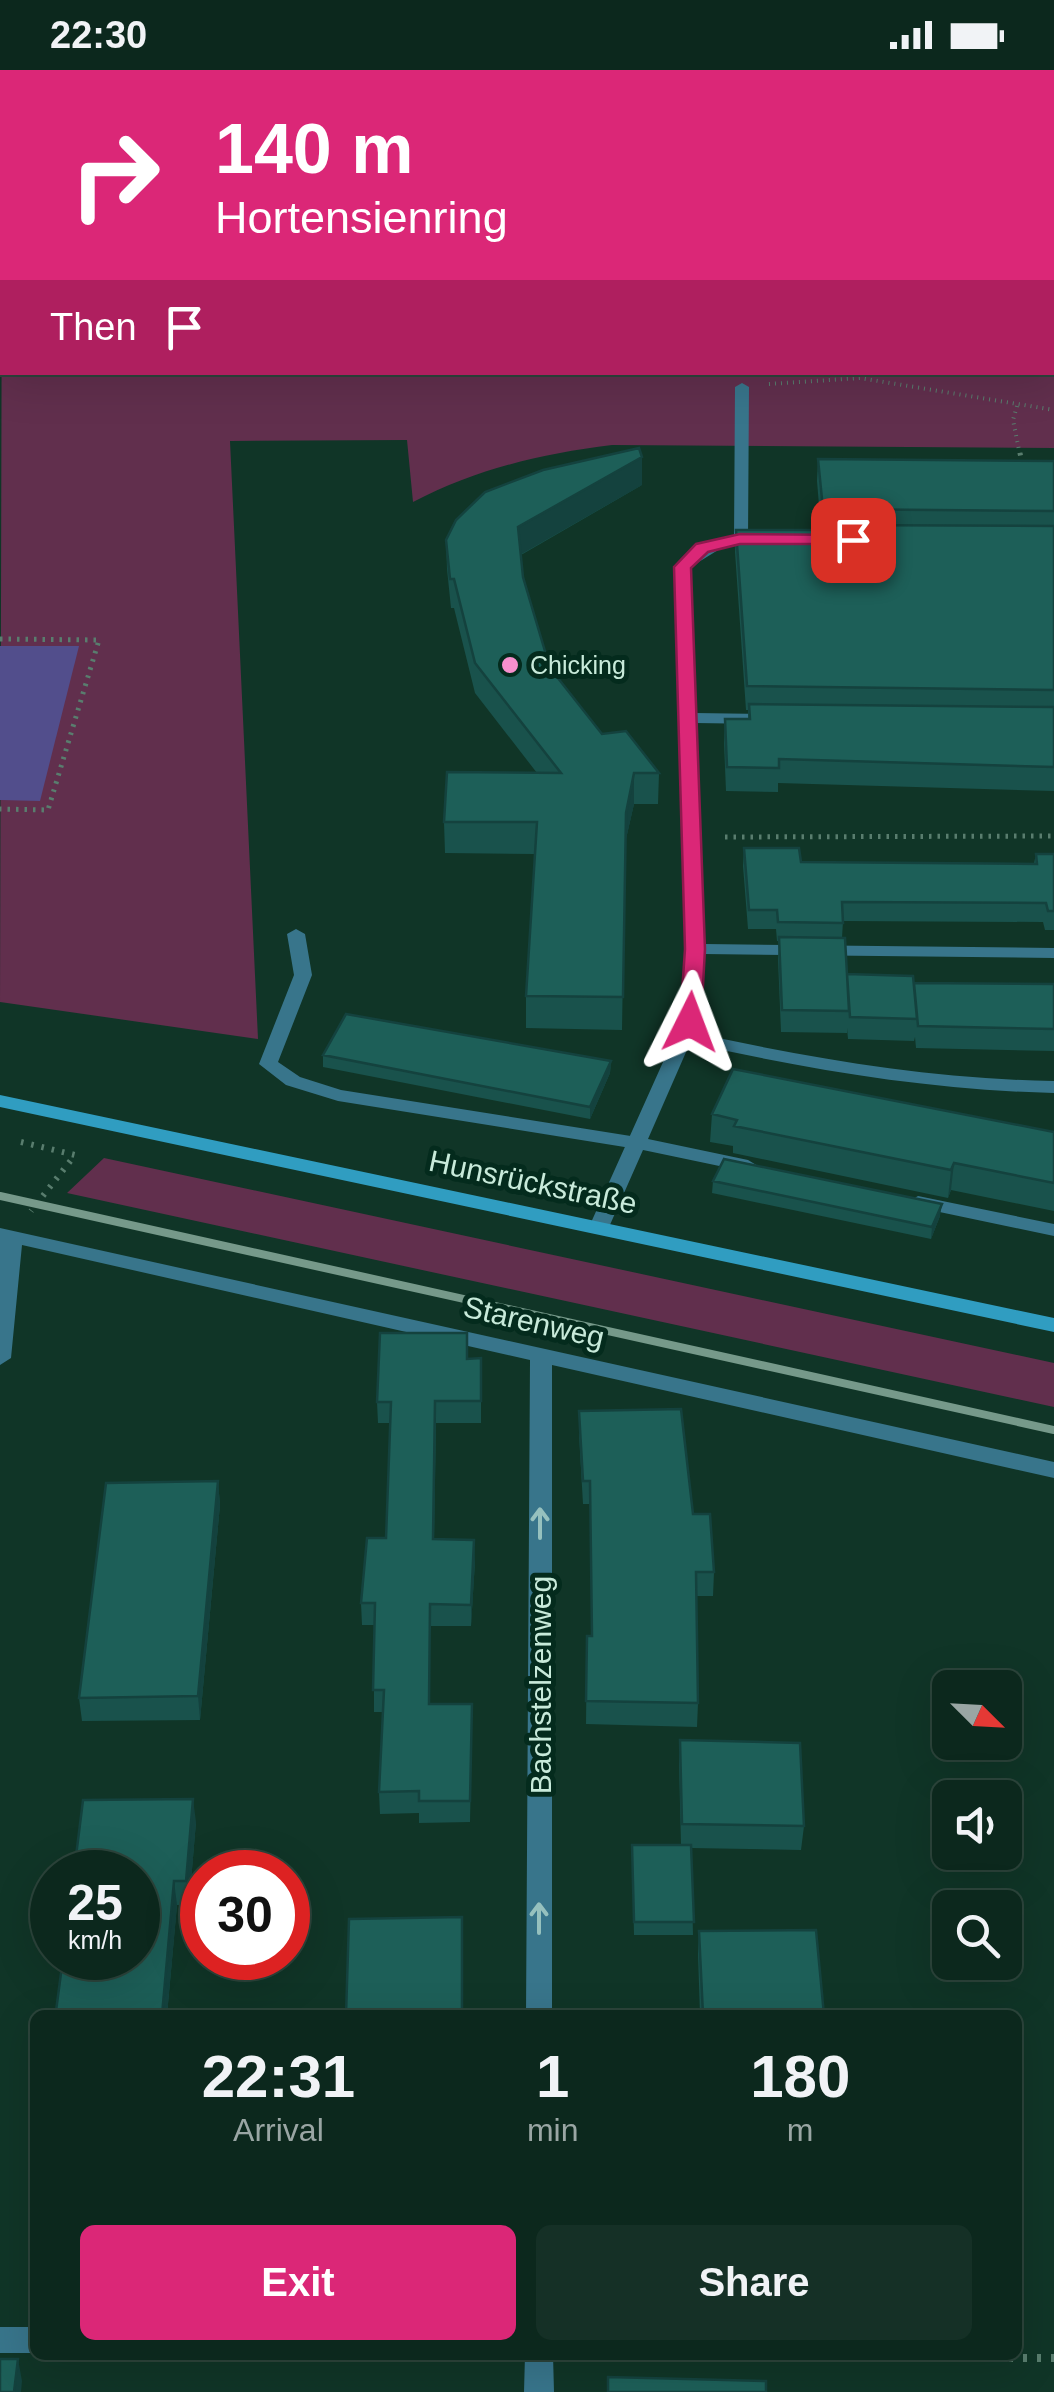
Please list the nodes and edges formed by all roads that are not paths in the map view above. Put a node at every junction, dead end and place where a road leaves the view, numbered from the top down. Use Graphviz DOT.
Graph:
graph roads {
  1 [pos="742,387"];
  2 [pos="740,539"];
  3 [pos="780,539"];
  4 [pos="688,718"];
  5 [pos="784,719"];
  6 [pos="296,934"];
  7 [pos="695,949"];
  8 [pos="1054,953"];
  9 [pos="686,1036"];
  10 [pos="1054,1087"];
  11 [pos="0,1101"];
  12 [pos="638,1143"];
  13 [pos="770,1171"];
  14 [pos="902,1199"];
  15 [pos="599,1227"];
  16 [pos="1054,1230"];
  17 [pos="6,1235"];
  18 [pos="1054,1325"];
  19 [pos="541,1355"];
  20 [pos="0,1358"];
  21 [pos="1054,1470"];
  22 [pos="539,2010"];
  23 [pos="0,2340"];
  24 [pos="30,2340"];
  25 [pos="539,2360"];
  26 [pos="539,2392"];
  1 -- 2 [label="street"];
  2 -- 3 [label="street"];
  2 -- 4 [label="street"];
  4 -- 5 [label="street"];
  4 -- 7 [label="street"];
  6 -- 12 [label="street"];
  7 -- 8 [label="street"];
  7 -- 9 [label="street"];
  9 -- 10 [label="street"];
  9 -- 12 [label="street"];
  11 -- 15 [label="main road, Hunsrückstraße"];
  12 -- 13 [label="street"];
  12 -- 15 [label="street"];
  14 -- 16 [label="street"];
  15 -- 18 [label="main road, Hunsrückstraße"];
  17 -- 19 [label="street, Starenweg"];
  17 -- 20 [label="street"];
  19 -- 21 [label="street, Starenweg"];
  22 -- 19 [label="street, Bachstelzenweg, one-way"];
  23 -- 24 [label="street"];
  25 -- 26 [label="street"];
}
